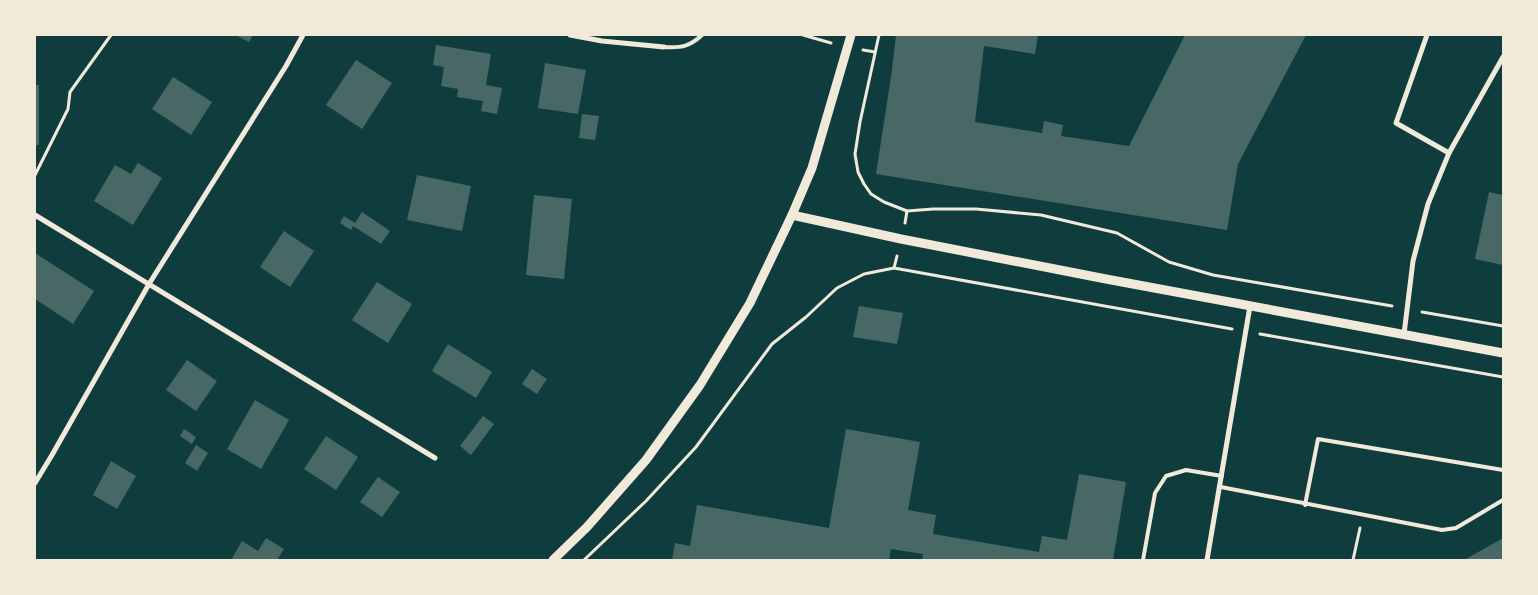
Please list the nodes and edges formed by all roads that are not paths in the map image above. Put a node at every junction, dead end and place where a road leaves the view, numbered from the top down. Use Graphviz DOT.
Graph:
graph roads {
  1 [pos="303,35"];
  2 [pos="570,35"];
  3 [pos="702,35"];
  4 [pos="851,35"];
  5 [pos="1427,35"];
  6 [pos="664,47"];
  7 [pos="1503,57"];
  8 [pos="1449,153"];
  9 [pos="35,215"];
  10 [pos="792,215"];
  11 [pos="149,284"];
  12 [pos="1250,306"];
  13 [pos="1404,334"];
  14 [pos="1503,353"];
  15 [pos="435,458"];
  16 [pos="1503,470"];
  17 [pos="1222,476"];
  18 [pos="35,482"];
  19 [pos="1220,487"];
  20 [pos="1503,500"];
  21 [pos="1305,504"];
  22 [pos="553,560"];
  23 [pos="1143,560"];
  24 [pos="1208,560"];
  1 -- 11 [label="street"];
  2 -- 6 [label="street"];
  3 -- 6 [label="lane"];
  4 -- 10 [label="street"];
  5 -- 8 [label="street"];
  7 -- 8 [label="street"];
  8 -- 13 [label="street"];
  9 -- 11 [label="street"];
  10 -- 12 [label="street"];
  10 -- 22 [label="street"];
  11 -- 15 [label="street"];
  11 -- 18 [label="street"];
  12 -- 13 [label="street"];
  12 -- 17 [label="street"];
  13 -- 14 [label="street"];
  16 -- 21 [label="lane"];
  17 -- 19 [label="street"];
  17 -- 23 [label="lane"];
  19 -- 21 [label="lane"];
  19 -- 24 [label="street"];
  20 -- 21 [label="lane"];
}
